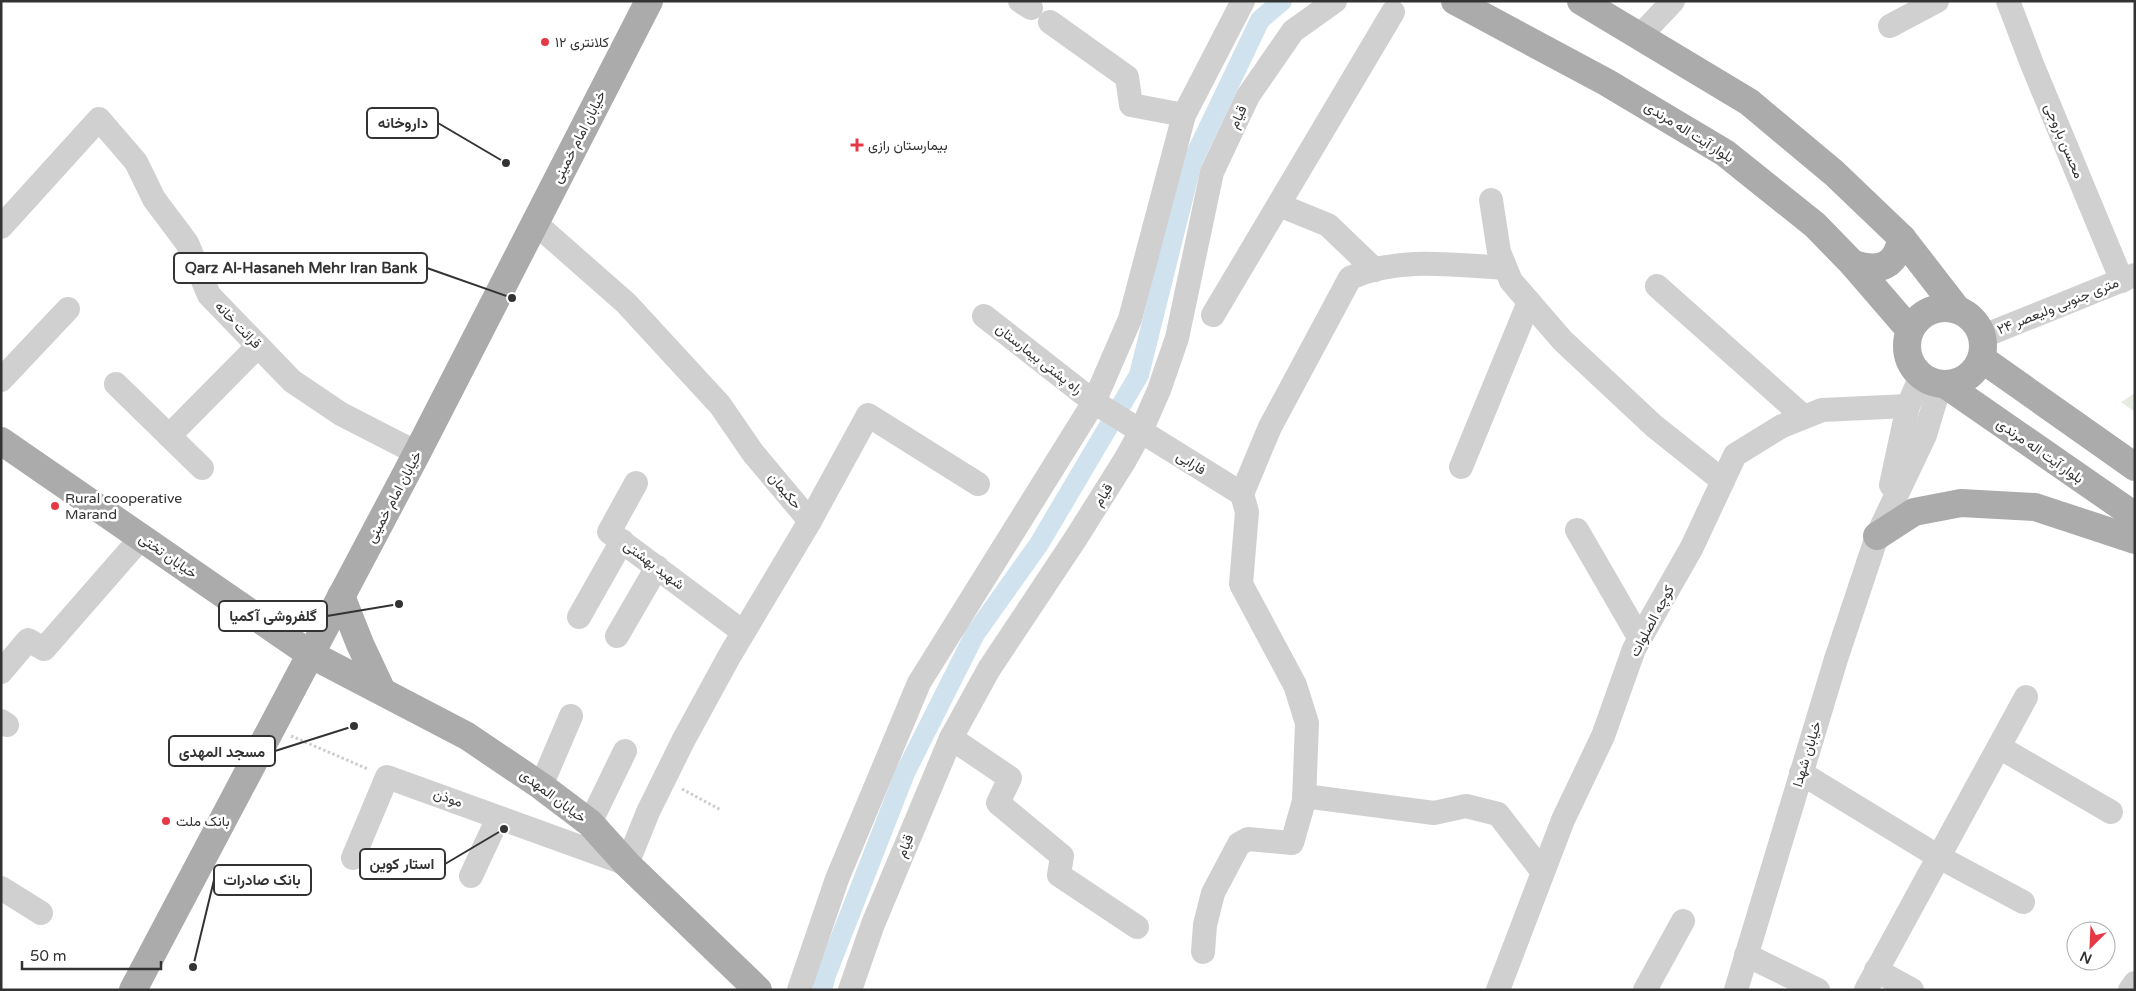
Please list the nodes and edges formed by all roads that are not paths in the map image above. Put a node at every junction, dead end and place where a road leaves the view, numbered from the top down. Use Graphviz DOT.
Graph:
graph roads {
  1 [pos="649,1"];
  2 [pos="1243,1"];
  3 [pos="1335,1"];
  4 [pos="1455,1"];
  5 [pos="1582,1"];
  6 [pos="1673,1"];
  7 [pos="1937,1"];
  8 [pos="2008,1"];
  9 [pos="1034,10"];
  10 [pos="1393,12"];
  11 [pos="1890,26"];
  12 [pos="1641,36"];
  13 [pos="1184,115"];
  14 [pos="1491,200"];
  15 [pos="1279,205"];
  16 [pos="535,223"];
  17 [pos="1,227"];
  18 [pos="1902,238"];
  19 [pos="1853,264"];
  20 [pos="1505,268"];
  21 [pos="1375,270"];
  22 [pos="2128,278"];
  23 [pos="1658,286"];
  24 [pos="1529,302"];
  25 [pos="68,309"];
  26 [pos="1957,310"];
  27 [pos="1213,315"];
  28 [pos="984,316"];
  29 [pos="1910,330"];
  30 [pos="258,346"];
  31 [pos="1982,348"];
  32 [pos="1,380"];
  33 [pos="1935,382"];
  34 [pos="116,384"];
  35 [pos="2035,398"];
  36 [pos="1094,402"];
  37 [pos="1908,406"];
  38 [pos="1804,417"];
  39 [pos="2007,428"];
  40 [pos="1141,432"];
  41 [pos="169,436"];
  42 [pos="1,441"];
  43 [pos="417,453"];
  44 [pos="1461,467"];
  45 [pos="2135,467"];
  46 [pos="202,468"];
  47 [pos="1723,481"];
  48 [pos="636,483"];
  49 [pos="978,484"];
  50 [pos="1242,494"];
  51 [pos="2135,516"];
  52 [pos="810,521"];
  53 [pos="1880,528"];
  54 [pos="1577,530"];
  55 [pos="141,538"];
  56 [pos="2135,540"];
  57 [pos="622,542"];
  58 [pos="657,567"];
  59 [pos="341,596"];
  60 [pos="579,617"];
  61 [pos="743,632"];
  62 [pos="617,636"];
  63 [pos="1640,639"];
  64 [pos="310,654"];
  65 [pos="1,672"];
  66 [pos="382,691"];
  67 [pos="2026,696"];
  68 [pos="571,716"];
  69 [pos="951,738"];
  70 [pos="1999,747"];
  71 [pos="625,751"];
  72 [pos="1802,773"];
  73 [pos="541,786"];
  74 [pos="1304,796"];
  75 [pos="2111,812"];
  76 [pos="498,818"];
  77 [pos="590,824"];
  78 [pos="1938,857"];
  79 [pos="353,858"];
  80 [pos="627,864"];
  81 [pos="1542,871"];
  82 [pos="471,876"];
  83 [pos="1,888"];
  84 [pos="2024,902"];
  85 [pos="41,913"];
  86 [pos="1683,921"];
  87 [pos="1137,927"];
  88 [pos="1203,952"];
  89 [pos="1746,955"];
  90 [pos="1871,980"];
  91 [pos="2135,983"];
  92 [pos="132,990"];
  93 [pos="758,990"];
  94 [pos="799,990"];
  95 [pos="850,990"];
  96 [pos="1498,990"];
  97 [pos="1645,990"];
  98 [pos="1736,990"];
  99 [pos="1818,990"];
  100 [pos="1912,990"];
  101 [pos="2130,990"];
  1 -- 16 [label="main road, خیابان امام خمینی"];
  2 -- 13 [label="street"];
  3 -- 40 [label="street, قیام"];
  4 -- 19 [label="main road, بلوار آیت اله مرندی"];
  5 -- 12 [label="main road"];
  6 -- 12 [label="street"];
  7 -- 11 [label="street"];
  8 -- 22 [label="street, محسن باروجی"];
  9 -- 13 [label="street"];
  10 -- 15 [label="street"];
  12 -- 18 [label="main road"];
  13 -- 36 [label="street"];
  14 -- 20 [label="street"];
  15 -- 21 [label="street"];
  15 -- 27 [label="street"];
  16 -- 43 [label="main road, خیابان امام خمینی"];
  16 -- 52 [label="street, حکیمان"];
  17 -- 30 [label="street, قرائت خانه"];
  18 -- 19 [label="main road"];
  18 -- 26 [label="main road"];
  19 -- 29 [label="main road, بلوار آیت اله مرندی"];
  20 -- 21 [label="street"];
  20 -- 24 [label="street"];
  21 -- 50 [label="street"];
  22 -- 31 [label="street, ۲۴ متری جنوبی ولیعصر"];
  23 -- 38 [label="street"];
  24 -- 44 [label="street"];
  24 -- 47 [label="street"];
  25 -- 32 [label="street"];
  26 -- 29 [label="main road"];
  26 -- 31 [label="main road"];
  28 -- 36 [label="street, راه پشتی بیمارستان"];
  29 -- 33 [label="main road"];
  30 -- 41 [label="street"];
  30 -- 43 [label="street, قرائت خانه"];
  31 -- 33 [label="main road"];
  31 -- 35 [label="main road"];
  33 -- 37 [label="street, خیابان شهدا"];
  33 -- 39 [label="main road, بلوار آیت اله مرندی"];
  33 -- 53 [label="street, خیابان شهدا"];
  34 -- 41 [label="street"];
  35 -- 39 [label="main road"];
  35 -- 45 [label="main road"];
  36 -- 40 [label="street, راه پشتی بیمارستان"];
  36 -- 94 [label="street"];
  37 -- 38 [label="street, کوچه الصلوات"];
  37 -- 53 [label="street, خیابان شهدا"];
  38 -- 47 [label="street, کوچه الصلوات"];
  39 -- 51 [label="main road, بلوار آیت اله مرندی"];
  40 -- 50 [label="street, فارابی"];
  40 -- 69 [label="street, قیام"];
  41 -- 46 [label="street"];
  42 -- 55 [label="main road, خیابان تختی"];
  43 -- 59 [label="main road, خیابان امام خمینی"];
  47 -- 63 [label="street, کوچه الصلوات"];
  48 -- 57 [label="street, شهید بهشتی"];
  49 -- 52 [label="street"];
  50 -- 74 [label="street"];
  52 -- 61 [label="street, حکیمان"];
  53 -- 56 [label="main road"];
  53 -- 72 [label="street, خیابان شهدا"];
  54 -- 63 [label="street"];
  55 -- 64 [label="main road, خیابان تختی"];
  55 -- 65 [label="street"];
  57 -- 58 [label="street, شهید بهشتی"];
  57 -- 60 [label="street"];
  58 -- 61 [label="street, شهید بهشتی"];
  58 -- 62 [label="street"];
  59 -- 64 [label="main road, خیابان امام خمینی"];
  59 -- 66 [label="main road"];
  61 -- 80 [label="street, حکیمان"];
  63 -- 81 [label="street, کوچه الصلوات"];
  64 -- 66 [label="main road, خیابان المهدی"];
  64 -- 92 [label="main road, خیابان امام خمینی"];
  66 -- 73 [label="main road, خیابان المهدی"];
  67 -- 70 [label="street"];
  68 -- 73 [label="street"];
  69 -- 87 [label="street"];
  69 -- 95 [label="street, قیام"];
  70 -- 75 [label="street"];
  70 -- 78 [label="street"];
  71 -- 77 [label="street"];
  72 -- 78 [label="street"];
  72 -- 89 [label="street, خیابان شهدا"];
  73 -- 77 [label="main road, خیابان المهدی"];
  74 -- 81 [label="street"];
  74 -- 88 [label="street"];
  76 -- 79 [label="street, موذن"];
  76 -- 80 [label="street, موذن"];
  76 -- 82 [label="street"];
  77 -- 80 [label="main road, خیابان المهدی"];
  78 -- 84 [label="street"];
  78 -- 90 [label="street"];
  80 -- 93 [label="main road, خیابان المهدی"];
  81 -- 96 [label="street, کوچه الصلوات"];
  83 -- 85 [label="street"];
  86 -- 97 [label="street"];
  89 -- 98 [label="street, خیابان شهدا"];
  89 -- 99 [label="street"];
  90 -- 100 [label="street"];
  91 -- 101 [label="street"];
}
